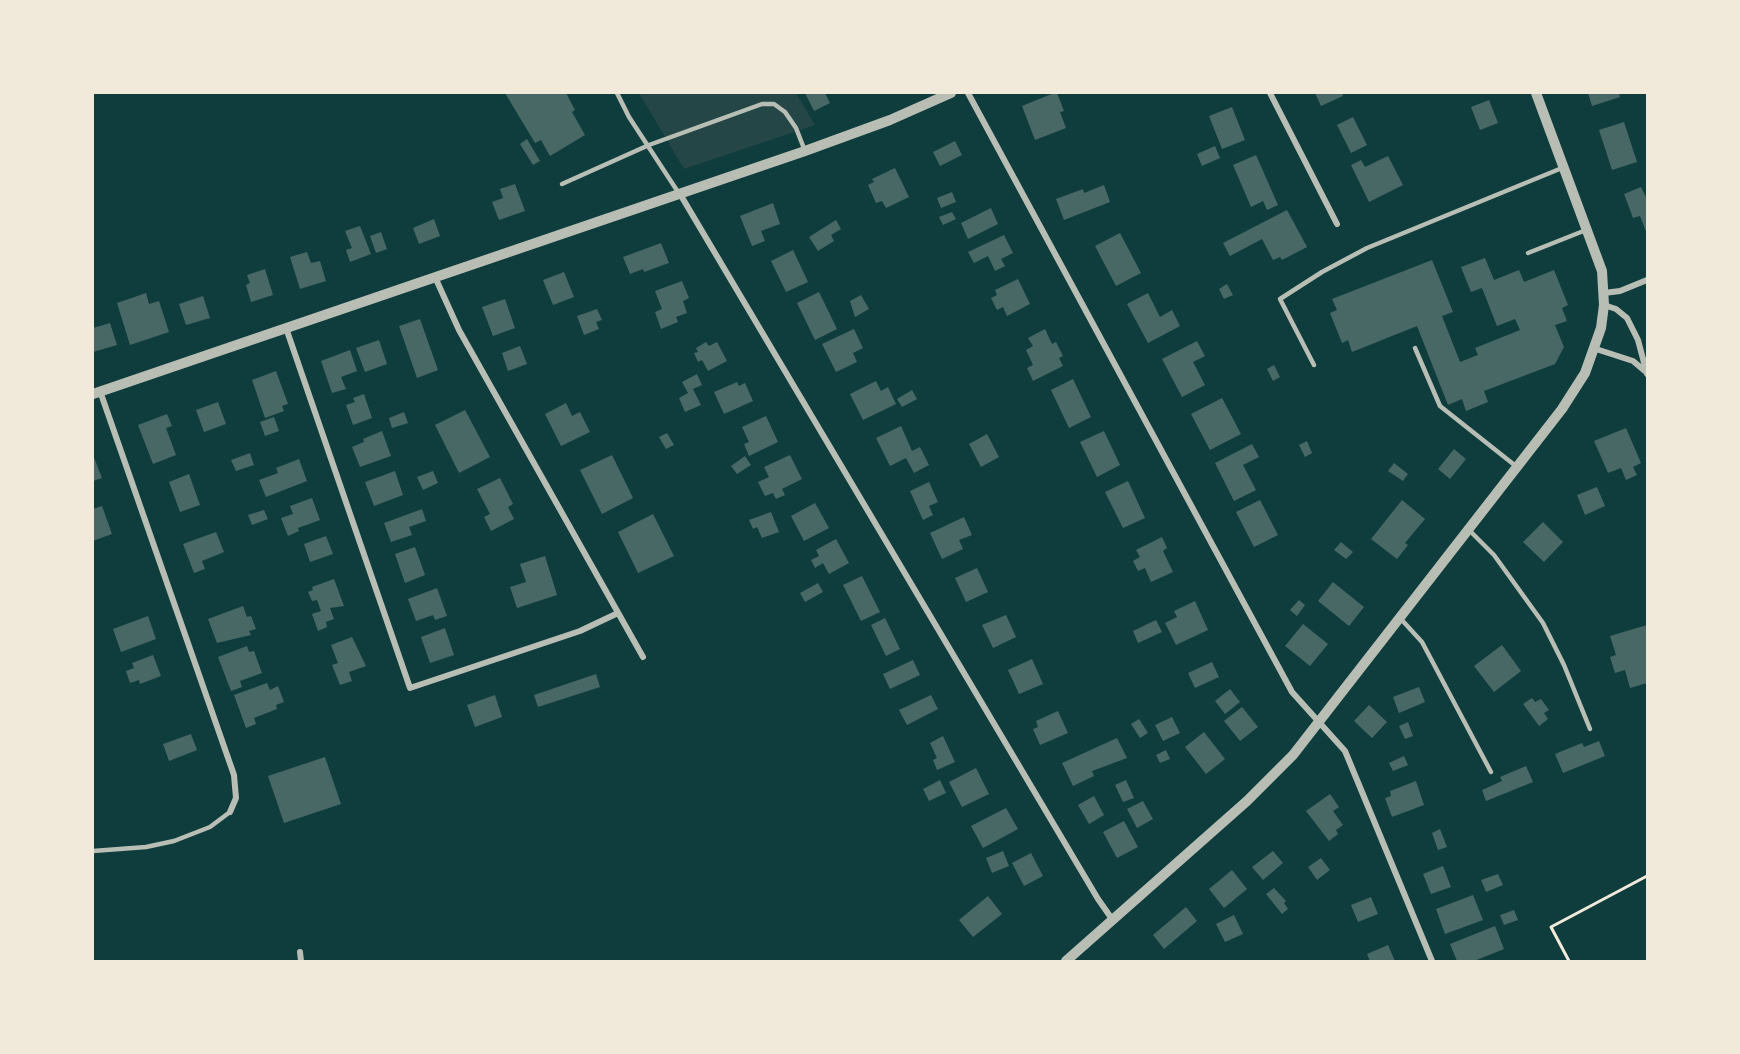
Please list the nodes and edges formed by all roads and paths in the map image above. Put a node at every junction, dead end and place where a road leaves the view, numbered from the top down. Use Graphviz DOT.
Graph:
graph roads {
  1 [pos="617,93"];
  2 [pos="951,93"];
  3 [pos="968,93"];
  4 [pos="1270,93"];
  5 [pos="1536,93"];
  6 [pos="649,145"];
  7 [pos="805,151"];
  8 [pos="1565,167"];
  9 [pos="562,184"];
  10 [pos="680,194"];
  11 [pos="1337,224"];
  12 [pos="1588,229"];
  13 [pos="1528,253"];
  14 [pos="435,277"];
  15 [pos="1647,280"];
  16 [pos="1604,293"];
  17 [pos="1604,305"];
  18 [pos="286,328"];
  19 [pos="1415,348"];
  20 [pos="1596,349"];
  21 [pos="1314,365"];
  22 [pos="1647,374"];
  23 [pos="97,393"];
  24 [pos="1517,467"];
  25 [pos="1469,530"];
  26 [pos="618,613"];
  27 [pos="1400,618"];
  28 [pos="643,657"];
  29 [pos="1319,722"];
  30 [pos="1590,729"];
  31 [pos="1491,772"];
  32 [pos="230,812"];
  33 [pos="93,851"];
  34 [pos="1647,876"];
  35 [pos="1113,919"];
  36 [pos="300,952"];
  37 [pos="302,961"];
  38 [pos="1066,961"];
  39 [pos="1432,961"];
  40 [pos="1569,961"];
  1 -- 6 [label="lane"];
  2 -- 7 [label="street"];
  3 -- 29 [label="street"];
  4 -- 11 [label="street"];
  5 -- 8 [label="street"];
  6 -- 7 [label="lane"];
  6 -- 9 [label="lane"];
  6 -- 10 [label="lane"];
  7 -- 10 [label="street"];
  8 -- 12 [label="street"];
  8 -- 21 [label="lane"];
  10 -- 14 [label="street"];
  10 -- 35 [label="street"];
  12 -- 13 [label="lane"];
  12 -- 16 [label="street"];
  14 -- 18 [label="street"];
  14 -- 26 [label="street"];
  15 -- 16 [label="street"];
  16 -- 17 [label="street"];
  17 -- 20 [label="street"];
  17 -- 22 [label="street"];
  18 -- 23 [label="street"];
  18 -- 26 [label="street"];
  19 -- 24 [label="lane"];
  20 -- 22 [label="street"];
  20 -- 24 [label="street"];
  23 -- 32 [label="street"];
  24 -- 25 [label="street"];
  25 -- 27 [label="street"];
  25 -- 30 [label="lane"];
  26 -- 28 [label="street"];
  27 -- 29 [label="street"];
  27 -- 31 [label="lane"];
  29 -- 35 [label="street"];
  29 -- 39 [label="street"];
  32 -- 33 [label="lane"];
  34 -- 40 [label="path"];
  35 -- 38 [label="street"];
  36 -- 37 [label="street"];
}
